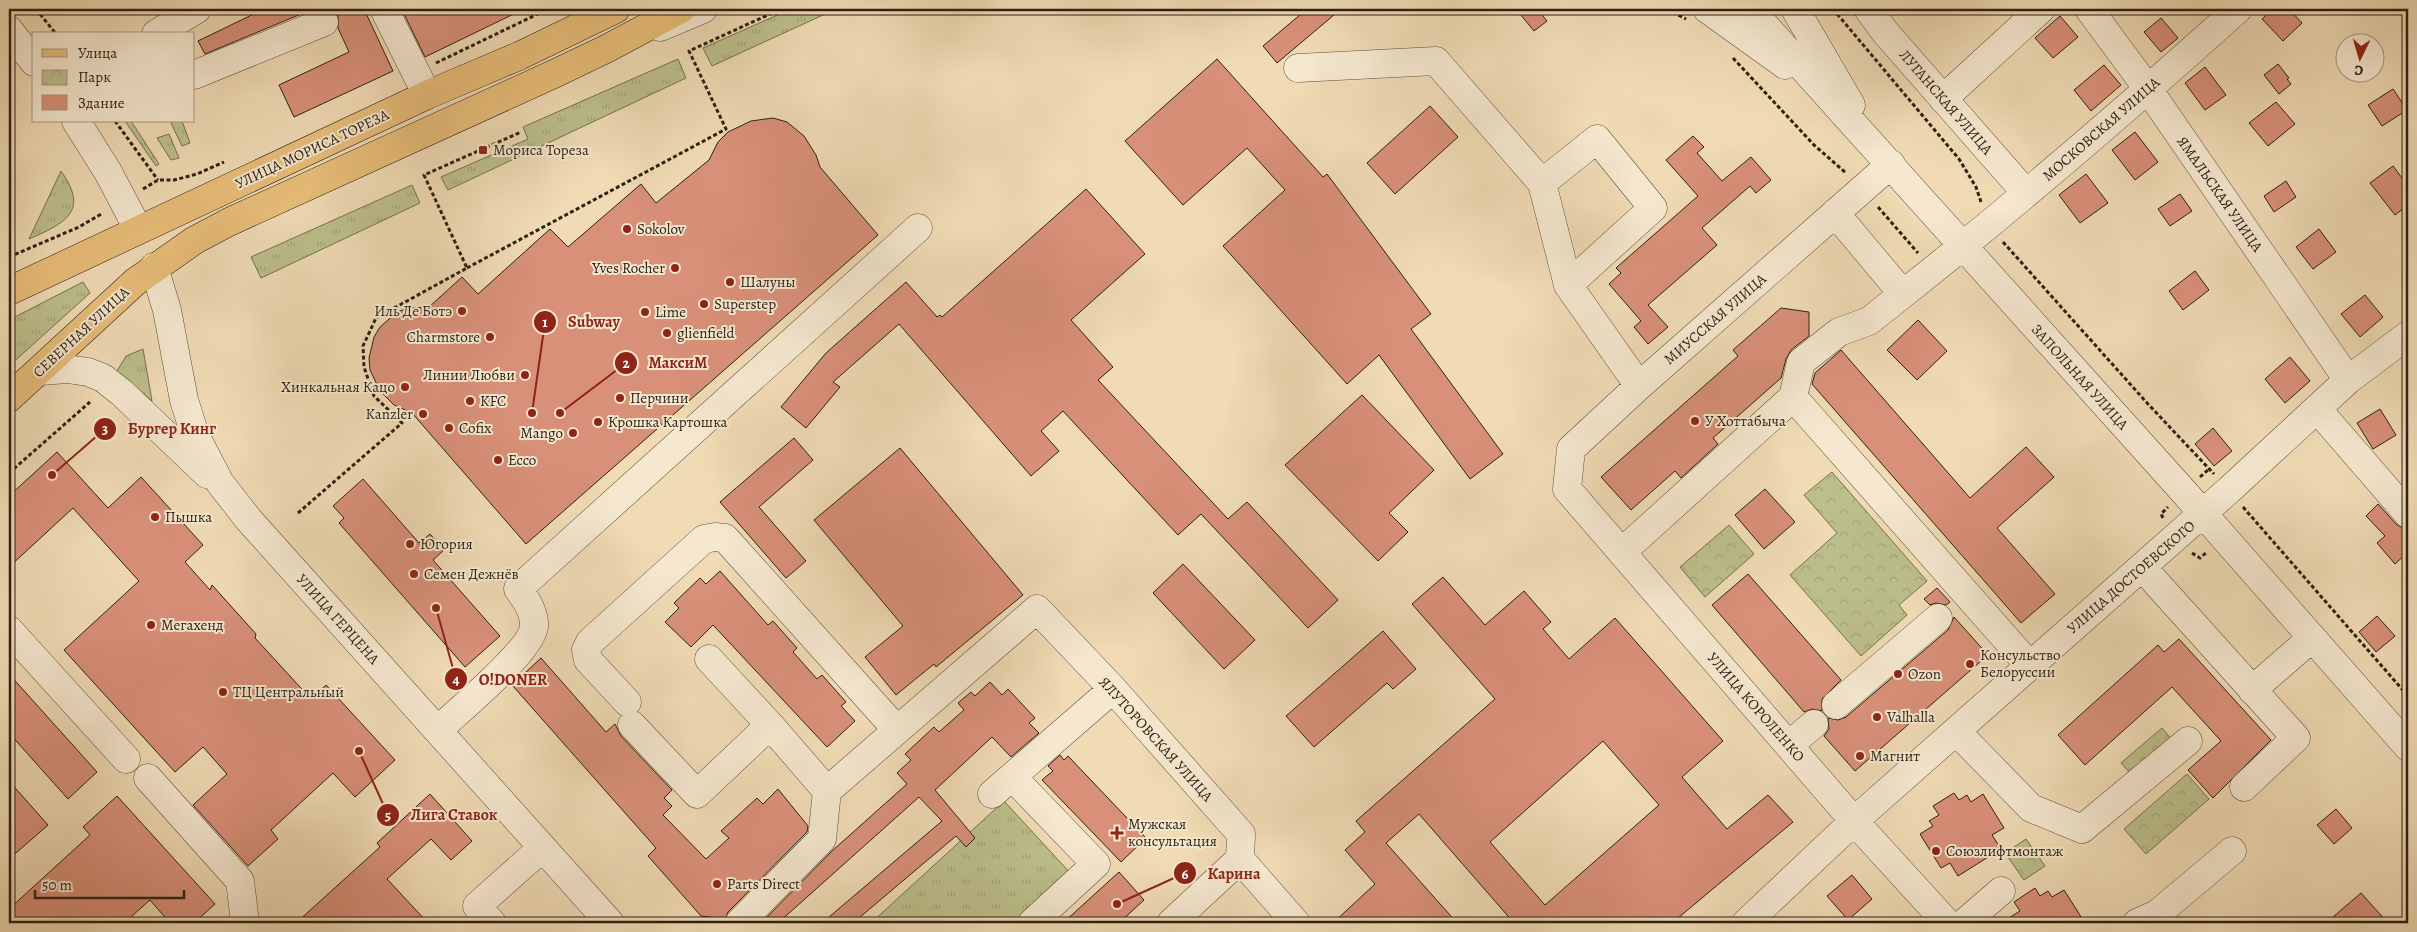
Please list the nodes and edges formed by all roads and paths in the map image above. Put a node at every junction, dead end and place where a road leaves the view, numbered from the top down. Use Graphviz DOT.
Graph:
graph roads {
  1 [pos="36,9"];
  2 [pos="198,9"];
  3 [pos="384,9"];
  4 [pos="548,9"];
  5 [pos="602,9"];
  6 [pos="616,9"];
  7 [pos="681,9"];
  8 [pos="703,9"];
  9 [pos="781,9"];
  10 [pos="1667,9"];
  11 [pos="1750,9"];
  12 [pos="1795,9"];
  13 [pos="1833,9"];
  14 [pos="1868,9"];
  15 [pos="2041,9"];
  16 [pos="2089,9"];
  17 [pos="2238,9"];
  18 [pos="1700,15"];
  19 [pos="324,22"];
  20 [pos="577,29"];
  21 [pos="9,30"];
  22 [pos="54,32"];
  23 [pos="159,32"];
  24 [pos="608,48"];
  25 [pos="1729,54"];
  26 [pos="32,59"];
  27 [pos="1298,68"];
  28 [pos="195,75"];
  29 [pos="421,84"];
  30 [pos="2148,89"];
  31 [pos="1943,99"];
  32 [pos="1834,101"];
  33 [pos="77,122"];
  34 [pos="117,122"];
  35 [pos="521,132"];
  36 [pos="1871,141"];
  37 [pos="229,160"];
  38 [pos="1891,164"];
  39 [pos="158,180"];
  40 [pos="1542,183"];
  41 [pos="1862,189"];
  42 [pos="2026,194"];
  43 [pos="124,201"];
  44 [pos="1835,213"];
  45 [pos="1991,223"];
  46 [pos="918,228"];
  47 [pos="138,230"];
  48 [pos="1963,246"];
  49 [pos="9,257"];
  50 [pos="154,267"];
  51 [pos="467,268"];
  52 [pos="1933,270"];
  53 [pos="1568,285"];
  54 [pos="9,291"];
  55 [pos="1903,294"];
  56 [pos="2408,335"];
  57 [pos="40,371"];
  58 [pos="2348,380"];
  59 [pos="1638,386"];
  60 [pos="1793,397"];
  61 [pos="9,398"];
  62 [pos="90,402"];
  63 [pos="2318,410"];
  64 [pos="2209,469"];
  65 [pos="9,474"];
  66 [pos="1567,489"];
  67 [pos="231,498"];
  68 [pos="298,512"];
  69 [pos="2203,513"];
  70 [pos="2408,514"];
  71 [pos="2248,515"];
  72 [pos="1623,552"];
  73 [pos="2142,567"];
  74 [pos="1938,618"];
  75 [pos="9,630"];
  76 [pos="2312,638"];
  77 [pos="709,659"];
  78 [pos="2030,666"];
  79 [pos="1113,690"];
  80 [pos="2252,690"];
  81 [pos="2408,696"];
  82 [pos="1836,705"];
  83 [pos="1814,724"];
  84 [pos="770,725"];
  85 [pos="438,730"];
  86 [pos="897,730"];
  87 [pos="1956,731"];
  88 [pos="2188,741"];
  89 [pos="1789,745"];
  90 [pos="2408,747"];
  91 [pos="126,759"];
  92 [pos="148,778"];
  93 [pos="1020,784"];
  94 [pos="2244,787"];
  95 [pos="827,791"];
  96 [pos="992,794"];
  97 [pos="1854,821"];
  98 [pos="542,848"];
  99 [pos="2232,851"];
  100 [pos="1240,858"];
  101 [pos="2001,891"];
  102 [pos="1750,922"];
  103 [pos="246,923"];
  104 [pos="492,923"];
  105 [pos="610,923"];
  106 [pos="739,923"];
  107 [pos="1032,923"];
  108 [pos="1171,923"];
  109 [pos="1296,923"];
  110 [pos="1947,923"];
  111 [pos="1964,923"];
  112 [pos="2137,923"];
  1 -- 22 [label="path"];
  2 -- 23 [label="street"];
  3 -- 29 [label="street"];
  4 -- 29 [label="path"];
  5 -- 20 [label="street"];
  6 -- 20 [label="main road, УЛИЦА МОРИСА ТОРЕЗА"];
  7 -- 24 [label="main road, УЛИЦА МОРИСА ТОРЕЗА"];
  8 -- 24 [label="street"];
  9 -- 51 [label="path"];
  10 -- 18 [label="path"];
  11 -- 32 [label="street, ЗАПОЛЬНАЯ УЛИЦА"];
  12 -- 36 [label="street"];
  13 -- 45 [label="path"];
  14 -- 31 [label="street, ЛУГАНСКАЯ УЛИЦА"];
  15 -- 31 [label="street"];
  16 -- 30 [label="street, ЯМАЛЬСКАЯ УЛИЦА"];
  17 -- 30 [label="street, МОСКОВСКАЯ УЛИЦА"];
  18 -- 32 [label="street"];
  19 -- 28 [label="street"];
  20 -- 29 [label="main road, УЛИЦА МОРИСА ТОРЕЗА"];
  21 -- 26 [label="street"];
  24 -- 50 [label="main road, УЛИЦА МОРИСА ТОРЕЗА"];
  25 -- 41 [label="path"];
  27 -- 40 [label="street"];
  29 -- 47 [label="main road, УЛИЦА МОРИСА ТОРЕЗА"];
  30 -- 42 [label="street, МОСКОВСКАЯ УЛИЦА"];
  30 -- 58 [label="street, ЯМАЛЬСКАЯ УЛИЦА"];
  31 -- 42 [label="street, ЛУГАНСКАЯ УЛИЦА"];
  32 -- 36 [label="street, ЗАПОЛЬНАЯ УЛИЦА"];
  33 -- 43 [label="street"];
  34 -- 39 [label="path"];
  35 -- 51 [label="path"];
  36 -- 38 [label="street, ЗАПОЛЬНАЯ УЛИЦА"];
  37 -- 39 [label="path"];
  38 -- 41 [label="street, МИУССКАЯ УЛИЦА"];
  38 -- 48 [label="street, ЗАПОЛЬНАЯ УЛИЦА"];
  39 -- 43 [label="path"];
  40 -- 53 [label="street"];
  40 -- 53 [label="street"];
  41 -- 44 [label="street, МИУССКАЯ УЛИЦА"];
  41 -- 52 [label="path"];
  42 -- 45 [label="street, МОСКОВСКАЯ УЛИЦА"];
  43 -- 47 [label="street"];
  43 -- 49 [label="path"];
  44 -- 55 [label="street"];
  44 -- 59 [label="street, МИУССКАЯ УЛИЦА"];
  45 -- 48 [label="street, МОСКОВСКАЯ УЛИЦА"];
  45 -- 64 [label="path"];
  46 -- 85 [label="street"];
  47 -- 50 [label="main road"];
  47 -- 54 [label="main road, УЛИЦА МОРИСА ТОРЕЗА"];
  48 -- 52 [label="street, МОСКОВСКАЯ УЛИЦА"];
  48 -- 69 [label="street, ЗАПОЛЬНАЯ УЛИЦА"];
  50 -- 57 [label="main road, СЕВЕРНАЯ УЛИЦА"];
  50 -- 67 [label="street, УЛИЦА ГЕРЦЕНА"];
  51 -- 68 [label="path"];
  52 -- 55 [label="street, МОСКОВСКАЯ УЛИЦА"];
  53 -- 59 [label="street"];
  55 -- 60 [label="street, МОСКОВСКАЯ УЛИЦА"];
  56 -- 58 [label="street, УЛИЦА ДОСТОЕВСКОГО"];
  57 -- 61 [label="main road, СЕВЕРНАЯ УЛИЦА"];
  57 -- 67 [label="street"];
  58 -- 63 [label="street, УЛИЦА ДОСТОЕВСКОГО"];
  59 -- 66 [label="street, МИУССКАЯ УЛИЦА"];
  60 -- 72 [label="street"];
  60 -- 78 [label="street"];
  62 -- 65 [label="path"];
  63 -- 69 [label="street, УЛИЦА ДОСТОЕВСКОГО"];
  63 -- 70 [label="street"];
  66 -- 72 [label="street, УЛИЦА КОРОЛЕНКО"];
  67 -- 85 [label="street, УЛИЦА ГЕРЦЕНА"];
  69 -- 73 [label="street, УЛИЦА ДОСТОЕВСКОГО"];
  69 -- 76 [label="street, ЗАПОЛЬНАЯ УЛИЦА"];
  71 -- 81 [label="path"];
  72 -- 89 [label="street, УЛИЦА КОРОЛЕНКО"];
  73 -- 78 [label="street, УЛИЦА ДОСТОЕВСКОГО"];
  73 -- 80 [label="street"];
  74 -- 82 [label="street"];
  75 -- 91 [label="street"];
  76 -- 80 [label="street"];
  76 -- 90 [label="street, ЗАПОЛЬНАЯ УЛИЦА"];
  77 -- 84 [label="street"];
  78 -- 87 [label="street, УЛИЦА ДОСТОЕВСКОГО"];
  79 -- 86 [label="street, ЯЛУТОРОВСКАЯ УЛИЦА"];
  79 -- 96 [label="street"];
  79 -- 100 [label="street, ЯЛУТОРОВСКАЯ УЛИЦА"];
  80 -- 94 [label="street"];
  83 -- 89 [label="street"];
  84 -- 86 [label="street"];
  84 -- 95 [label="street"];
  85 -- 98 [label="street, УЛИЦА ГЕРЦЕНА"];
  86 -- 95 [label="street"];
  87 -- 88 [label="street"];
  87 -- 97 [label="street, УЛИЦА ДОСТОЕВСКОГО"];
  89 -- 97 [label="street, УЛИЦА КОРОЛЕНКО"];
  92 -- 103 [label="street"];
  93 -- 107 [label="street"];
  95 -- 106 [label="street"];
  97 -- 102 [label="street"];
  97 -- 110 [label="street, УЛИЦА КОРОЛЕНКО"];
  98 -- 104 [label="street"];
  98 -- 105 [label="street, УЛИЦА ГЕРЦЕНА"];
  99 -- 112 [label="street"];
  100 -- 108 [label="street"];
  100 -- 109 [label="street"];
  101 -- 111 [label="street"];
}
